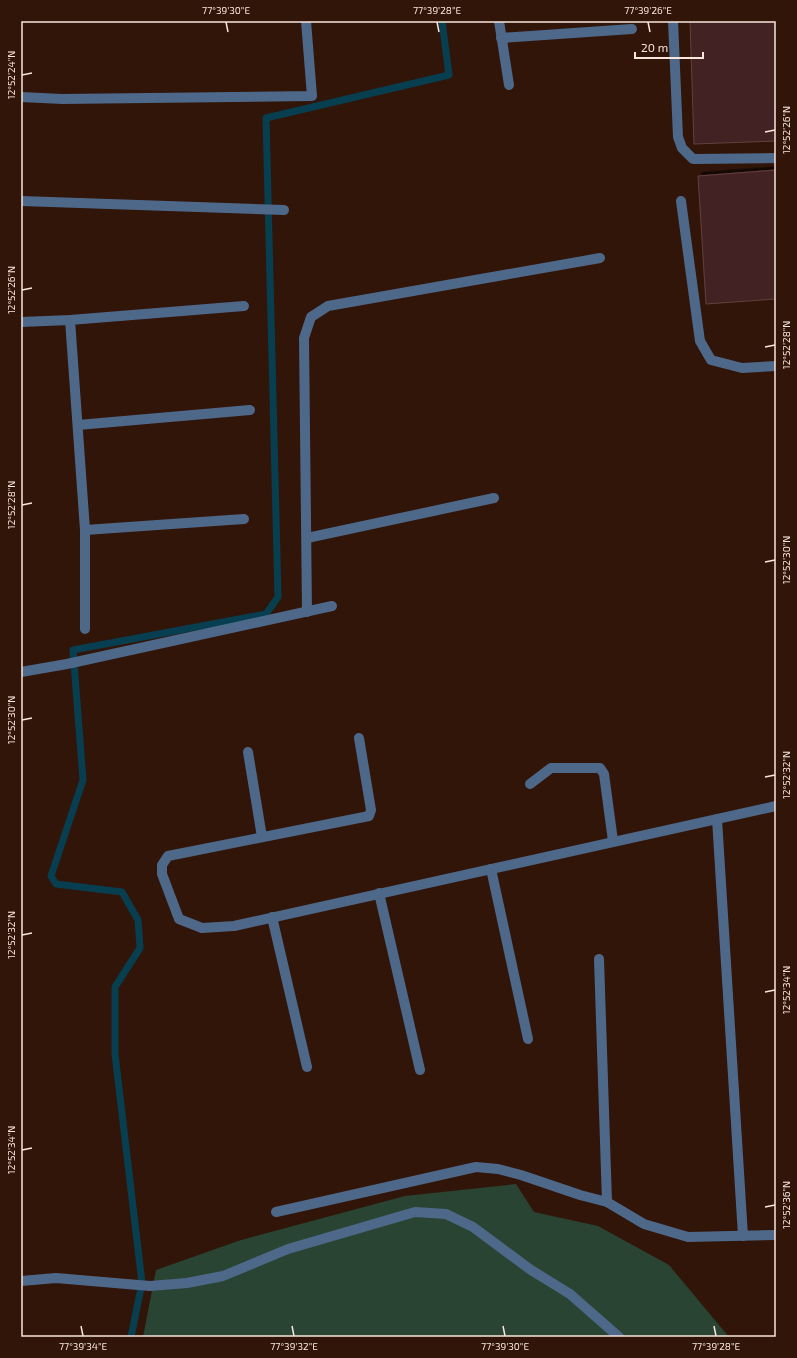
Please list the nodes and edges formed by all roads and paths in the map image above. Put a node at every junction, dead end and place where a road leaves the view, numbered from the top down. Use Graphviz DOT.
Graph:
graph roads {
  1 [pos="306,21"];
  2 [pos="499,21"];
  3 [pos="673,21"];
  4 [pos="632,29"];
  5 [pos="502,38"];
  6 [pos="509,85"];
  7 [pos="21,97"];
  8 [pos="776,158"];
  9 [pos="21,201"];
  10 [pos="680,201"];
  11 [pos="284,210"];
  12 [pos="600,258"];
  13 [pos="244,306"];
  14 [pos="70,320"];
  15 [pos="21,322"];
  16 [pos="776,366"];
  17 [pos="250,410"];
  18 [pos="78,425"];
  19 [pos="494,498"];
  20 [pos="244,519"];
  21 [pos="85,530"];
  22 [pos="307,538"];
  23 [pos="332,606"];
  24 [pos="307,612"];
  25 [pos="84,630"];
  26 [pos="21,672"];
  27 [pos="359,738"];
  28 [pos="248,752"];
  29 [pos="530,784"];
  30 [pos="776,806"];
  31 [pos="717,819"];
  32 [pos="262,837"];
  33 [pos="614,842"];
  34 [pos="491,869"];
  35 [pos="379,893"];
  36 [pos="272,917"];
  37 [pos="599,959"];
  38 [pos="528,1039"];
  39 [pos="307,1067"];
  40 [pos="420,1070"];
  41 [pos="607,1202"];
  42 [pos="276,1212"];
  43 [pos="776,1235"];
  44 [pos="742,1236"];
  45 [pos="21,1281"];
  46 [pos="618,1337"];
  1 -- 7 [label="street"];
  2 -- 5 [label="street"];
  3 -- 8 [label="street"];
  4 -- 5 [label="street"];
  5 -- 6 [label="street"];
  9 -- 11 [label="street"];
  10 -- 16 [label="street"];
  12 -- 22 [label="street"];
  13 -- 14 [label="street"];
  14 -- 15 [label="street"];
  14 -- 18 [label="street"];
  17 -- 18 [label="street"];
  18 -- 21 [label="street"];
  19 -- 22 [label="street"];
  20 -- 21 [label="street"];
  21 -- 25 [label="street"];
  22 -- 24 [label="street"];
  23 -- 24 [label="street"];
  24 -- 26 [label="street"];
  27 -- 32 [label="street"];
  28 -- 32 [label="street"];
  29 -- 33 [label="street"];
  30 -- 31 [label="street"];
  31 -- 33 [label="street"];
  31 -- 44 [label="street"];
  32 -- 36 [label="street"];
  33 -- 34 [label="street"];
  34 -- 35 [label="street"];
  34 -- 38 [label="street"];
  35 -- 36 [label="street"];
  35 -- 40 [label="street"];
  36 -- 39 [label="street"];
  37 -- 41 [label="street"];
  41 -- 42 [label="street"];
  41 -- 44 [label="street"];
  43 -- 44 [label="street"];
  45 -- 46 [label="street"];
}
